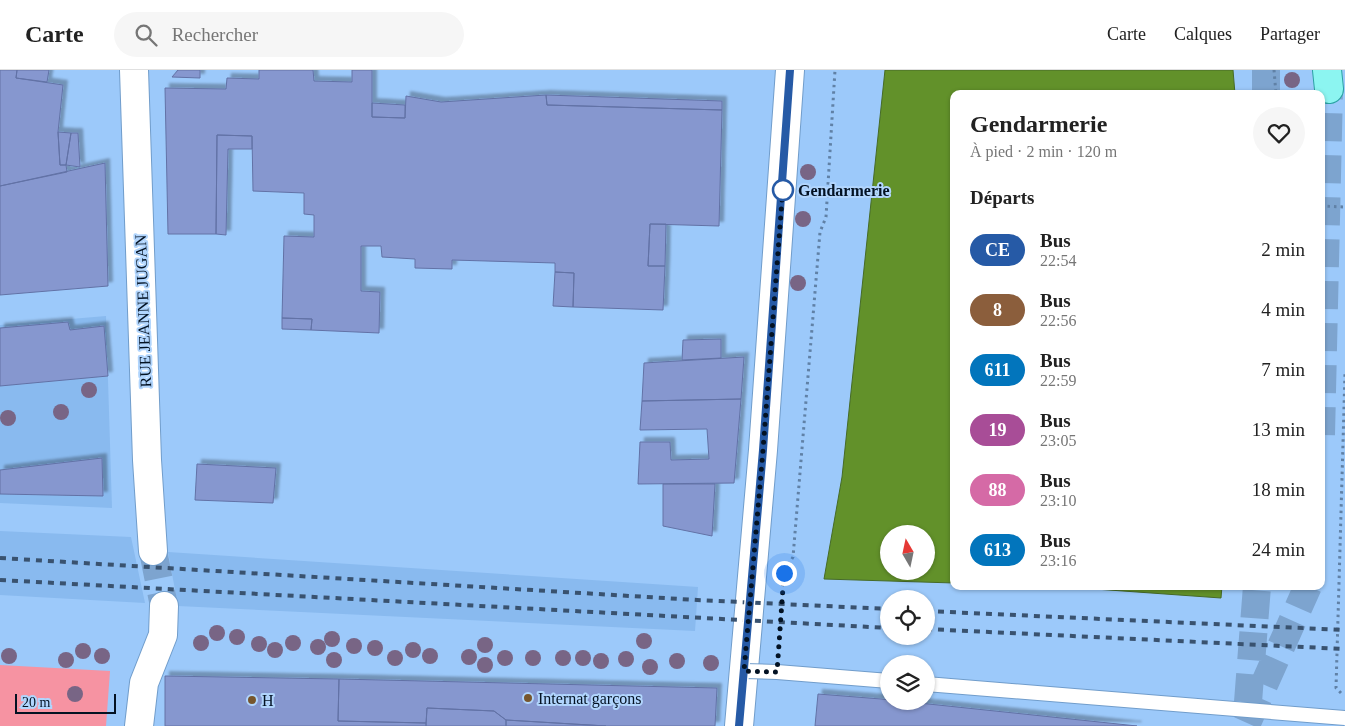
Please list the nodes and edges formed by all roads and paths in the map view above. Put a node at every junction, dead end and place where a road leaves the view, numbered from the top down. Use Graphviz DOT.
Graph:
graph roads {
  1 [pos="134,70"];
  2 [pos="790,70"];
  3 [pos="835,70"];
  4 [pos="1274,70"];
  5 [pos="1276,90"];
  6 [pos="1325,206"];
  7 [pos="1345,207"];
  8 [pos="1345,373"];
  9 [pos="153,551"];
  10 [pos="784,573"];
  11 [pos="164,606"];
  12 [pos="744,671"];
  13 [pos="880,680"];
  14 [pos="935,685"];
  15 [pos="1345,697"];
  16 [pos="1345,718"];
  17 [pos="139,726"];
  18 [pos="739,726"];
  1 -- 9 [label="main road, RUE JEANNE JUGAN"];
  2 -- 12 [label="main road"];
  3 -- 10 [label="path"];
  4 -- 5 [label="path"];
  6 -- 7 [label="path"];
  8 -- 15 [label="path"];
  11 -- 17 [label="main road"];
  12 -- 13 [label="lane, bridge"];
  12 -- 18 [label="main road"];
  14 -- 16 [label="lane, bridge"];
}
